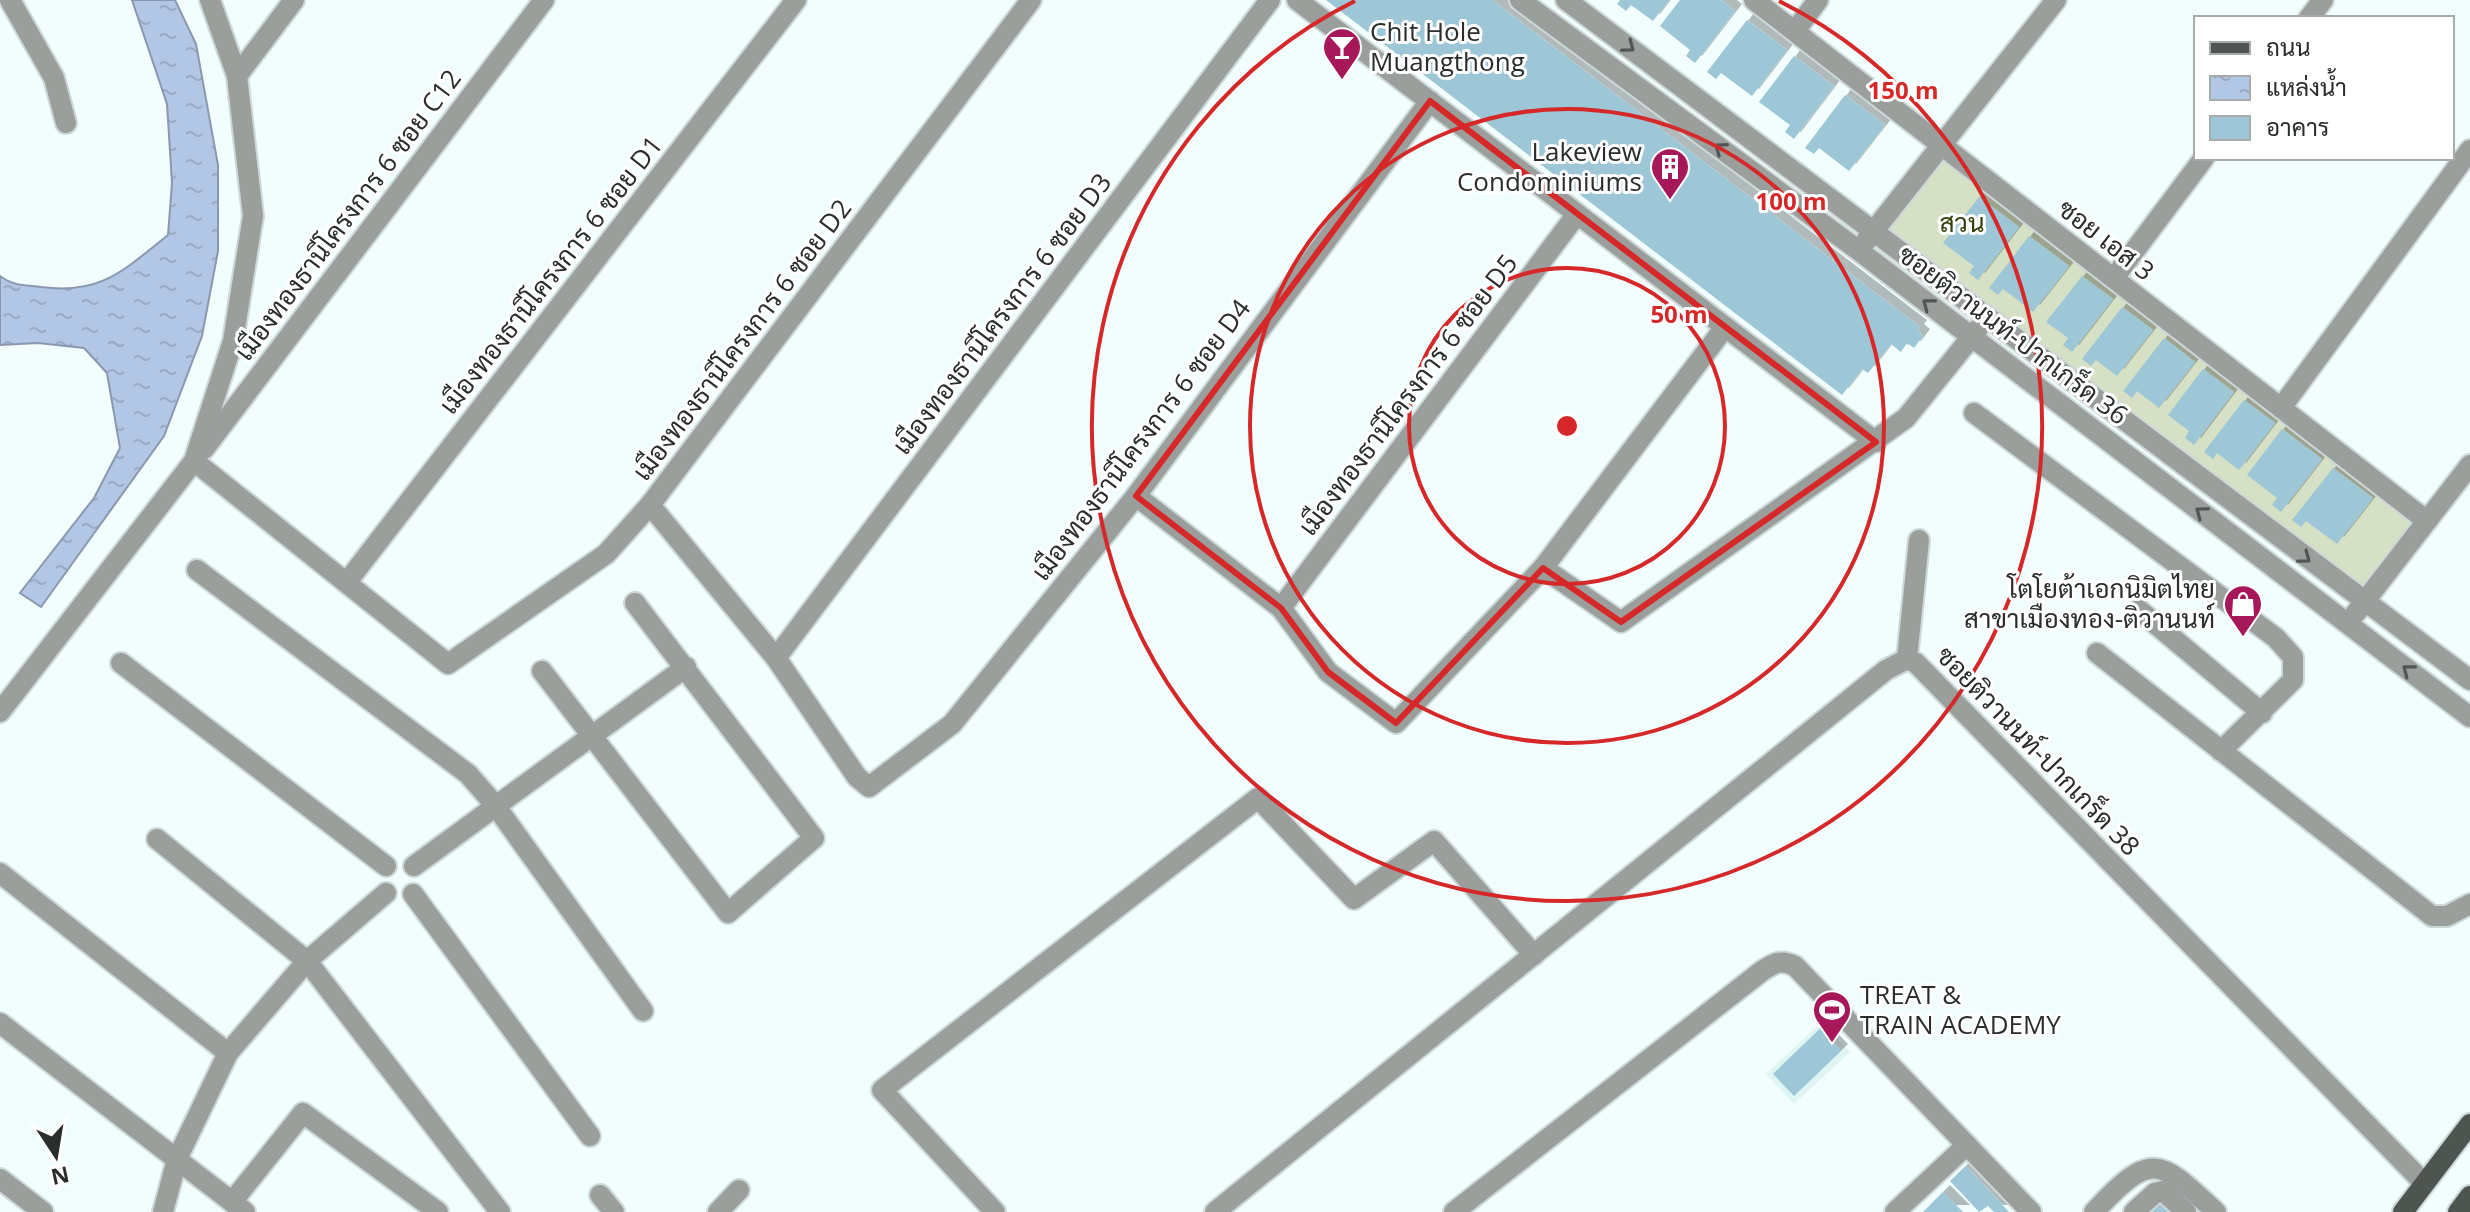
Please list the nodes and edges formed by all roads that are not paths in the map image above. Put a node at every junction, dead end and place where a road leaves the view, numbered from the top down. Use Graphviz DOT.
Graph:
graph roads {
  1 [pos="10,0"];
  2 [pos="210,0"];
  3 [pos="294,0"];
  4 [pos="544,0"];
  5 [pos="796,0"];
  6 [pos="1031,0"];
  7 [pos="1270,0"];
  8 [pos="1297,0"];
  9 [pos="1520,0"];
  10 [pos="1566,0"];
  11 [pos="1754,0"];
  12 [pos="1818,0"];
  13 [pos="2056,0"];
  14 [pos="2323,0"];
  15 [pos="2311,16"];
  16 [pos="1795,31"];
  17 [pos="237,76"];
  18 [pos="1430,101"];
  19 [pos="66,123"];
  20 [pos="1942,146"];
  21 [pos="2470,150"];
  22 [pos="2202,160"];
  23 [pos="1577,214"];
  24 [pos="1874,230"];
  25 [pos="1858,250"];
  26 [pos="2114,278"];
  27 [pos="1989,317"];
  28 [pos="1725,327"];
  29 [pos="1971,337"];
  30 [pos="2281,408"];
  31 [pos="1974,413"];
  32 [pos="1876,442"];
  33 [pos="194,461"];
  34 [pos="2470,465"];
  35 [pos="1136,496"];
  36 [pos="650,505"];
  37 [pos="2427,521"];
  38 [pos="1919,540"];
  39 [pos="1543,568"];
  40 [pos="197,570"];
  41 [pos="347,582"];
  42 [pos="635,603"];
  43 [pos="2363,603"];
  44 [pos="1281,608"];
  45 [pos="2139,610"];
  46 [pos="2347,623"];
  47 [pos="2097,653"];
  48 [pos="776,658"];
  49 [pos="1907,659"];
  50 [pos="121,663"];
  51 [pos="686,667"];
  52 [pos="542,671"];
  53 [pos="2470,680"];
  54 [pos="0,712"];
  55 [pos="2262,713"];
  56 [pos="2470,717"];
  57 [pos="592,735"];
  58 [pos="2221,751"];
  59 [pos="495,805"];
  60 [pos="157,839"];
  61 [pos="386,866"];
  62 [pos="414,866"];
  63 [pos="0,873"];
  64 [pos="386,893"];
  65 [pos="413,894"];
  66 [pos="2470,904"];
  67 [pos="1534,955"];
  68 [pos="307,961"];
  69 [pos="643,1011"];
  70 [pos="0,1023"];
  71 [pos="228,1053"];
  72 [pos="2470,1124"];
  73 [pos="590,1136"];
  74 [pos="1967,1145"];
  75 [pos="177,1159"];
  76 [pos="0,1179"];
  77 [pos="2424,1183"];
  78 [pos="739,1190"];
  79 [pos="600,1195"];
  80 [pos="2470,1196"];
  81 [pos="239,1207"];
  82 [pos="43,1212"];
  83 [pos="163,1212"];
  84 [pos="438,1212"];
  85 [pos="500,1212"];
  86 [pos="614,1212"];
  87 [pos="718,1212"];
  88 [pos="995,1212"];
  89 [pos="1215,1212"];
  90 [pos="1454,1212"];
  91 [pos="1895,1212"];
  92 [pos="2031,1212"];
  93 [pos="2094,1212"];
  94 [pos="2134,1212"];
  95 [pos="2186,1212"];
  96 [pos="2216,1212"];
  97 [pos="2403,1212"];
  98 [pos="2458,1212"];
  1 -- 19 [label="street"];
  2 -- 17 [label="street"];
  3 -- 17 [label="street"];
  4 -- 33 [label="street, เมืองทองธานีโครงการ 6 ซอย C12"];
  5 -- 41 [label="street, เมืองทองธานีโครงการ 6 ซอย D1"];
  6 -- 36 [label="street, เมืองทองธานีโครงการ 6 ซอย D2"];
  7 -- 48 [label="street, เมืองทองธานีโครงการ 6 ซอย D3"];
  8 -- 18 [label="street"];
  25 -- 9 [label="street, ซอยติวานนท์-ปากเกร็ด 36, one-way"];
  10 -- 24 [label="street, ซอยติวานนท์-ปากเกร็ด 36, one-way"];
  11 -- 16 [label="street, ซอย เอส 3"];
  12 -- 16 [label="street"];
  13 -- 20 [label="street"];
  14 -- 15 [label="street"];
  16 -- 20 [label="street, ซอย เอส 3"];
  17 -- 33 [label="street"];
  18 -- 23 [label="street"];
  18 -- 35 [label="street, เมืองทองธานีโครงการ 6 ซอย D4"];
  20 -- 24 [label="street"];
  20 -- 26 [label="street, ซอย เอส 3"];
  21 -- 30 [label="street"];
  22 -- 26 [label="street"];
  23 -- 28 [label="street"];
  23 -- 44 [label="street, เมืองทองธานีโครงการ 6 ซอย D5"];
  24 -- 25 [label="street"];
  24 -- 27 [label="street, ซอยติวานนท์-ปากเกร็ด 36"];
  29 -- 25 [label="street, ซอยติวานนท์-ปากเกร็ด 36, one-way"];
  26 -- 30 [label="street, ซอย เอส 3"];
  27 -- 29 [label="street"];
  27 -- 43 [label="street, ซอยติวานนท์-ปากเกร็ด 36, one-way"];
  28 -- 32 [label="street"];
  28 -- 39 [label="street"];
  29 -- 32 [label="street"];
  46 -- 29 [label="street, ซอยติวานนท์-ปากเกร็ด 36, one-way"];
  30 -- 37 [label="street, ซอย เอส 3"];
  31 -- 55 [label="street"];
  32 -- 39 [label="street"];
  33 -- 41 [label="street"];
  33 -- 54 [label="street, เมืองทองธานีโครงการ 6 ซอย C12"];
  34 -- 37 [label="street"];
  35 -- 44 [label="street"];
  35 -- 48 [label="street, เมืองทองธานีโครงการ 6 ซอย D4"];
  36 -- 41 [label="street, เมืองทองธานีโครงการ 6 ซอย D2"];
  36 -- 48 [label="street"];
  37 -- 43 [label="street"];
  38 -- 49 [label="street"];
  39 -- 44 [label="street"];
  40 -- 59 [label="street"];
  42 -- 51 [label="street"];
  43 -- 46 [label="street"];
  43 -- 53 [label="street, ซอยติวานนท์-ปากเกร็ด 36"];
  45 -- 55 [label="street"];
  56 -- 46 [label="street, ซอยติวานนท์-ปากเกร็ด 36, one-way"];
  47 -- 58 [label="street"];
  49 -- 67 [label="street, ซอยติวานนท์-ปากเกร็ด 38"];
  49 -- 77 [label="street, ซอยติวานนท์-ปากเกร็ด 38"];
  50 -- 61 [label="street"];
  51 -- 57 [label="street"];
  51 -- 57 [label="street"];
  52 -- 57 [label="street"];
  55 -- 58 [label="street"];
  57 -- 59 [label="street"];
  58 -- 66 [label="street"];
  59 -- 62 [label="street"];
  59 -- 69 [label="street"];
  60 -- 68 [label="street"];
  61 -- 62 [label="street"];
  61 -- 64 [label="street"];
  62 -- 65 [label="street"];
  63 -- 71 [label="street"];
  64 -- 65 [label="street"];
  64 -- 68 [label="street"];
  65 -- 73 [label="street"];
  67 -- 88 [label="street"];
  67 -- 89 [label="street, ซอยติวานนท์-ปากเกร็ด 38"];
  68 -- 71 [label="street"];
  68 -- 85 [label="street"];
  70 -- 75 [label="street"];
  71 -- 75 [label="street"];
  72 -- 77 [label="main road"];
  74 -- 90 [label="street"];
  74 -- 91 [label="street"];
  74 -- 92 [label="street"];
  75 -- 81 [label="street"];
  75 -- 83 [label="street"];
  76 -- 82 [label="street"];
  77 -- 97 [label="main road"];
  78 -- 87 [label="street"];
  79 -- 86 [label="street"];
  80 -- 98 [label="main road"];
  81 -- 84 [label="street"];
  93 -- 96 [label="street"];
  94 -- 95 [label="street"];
}
